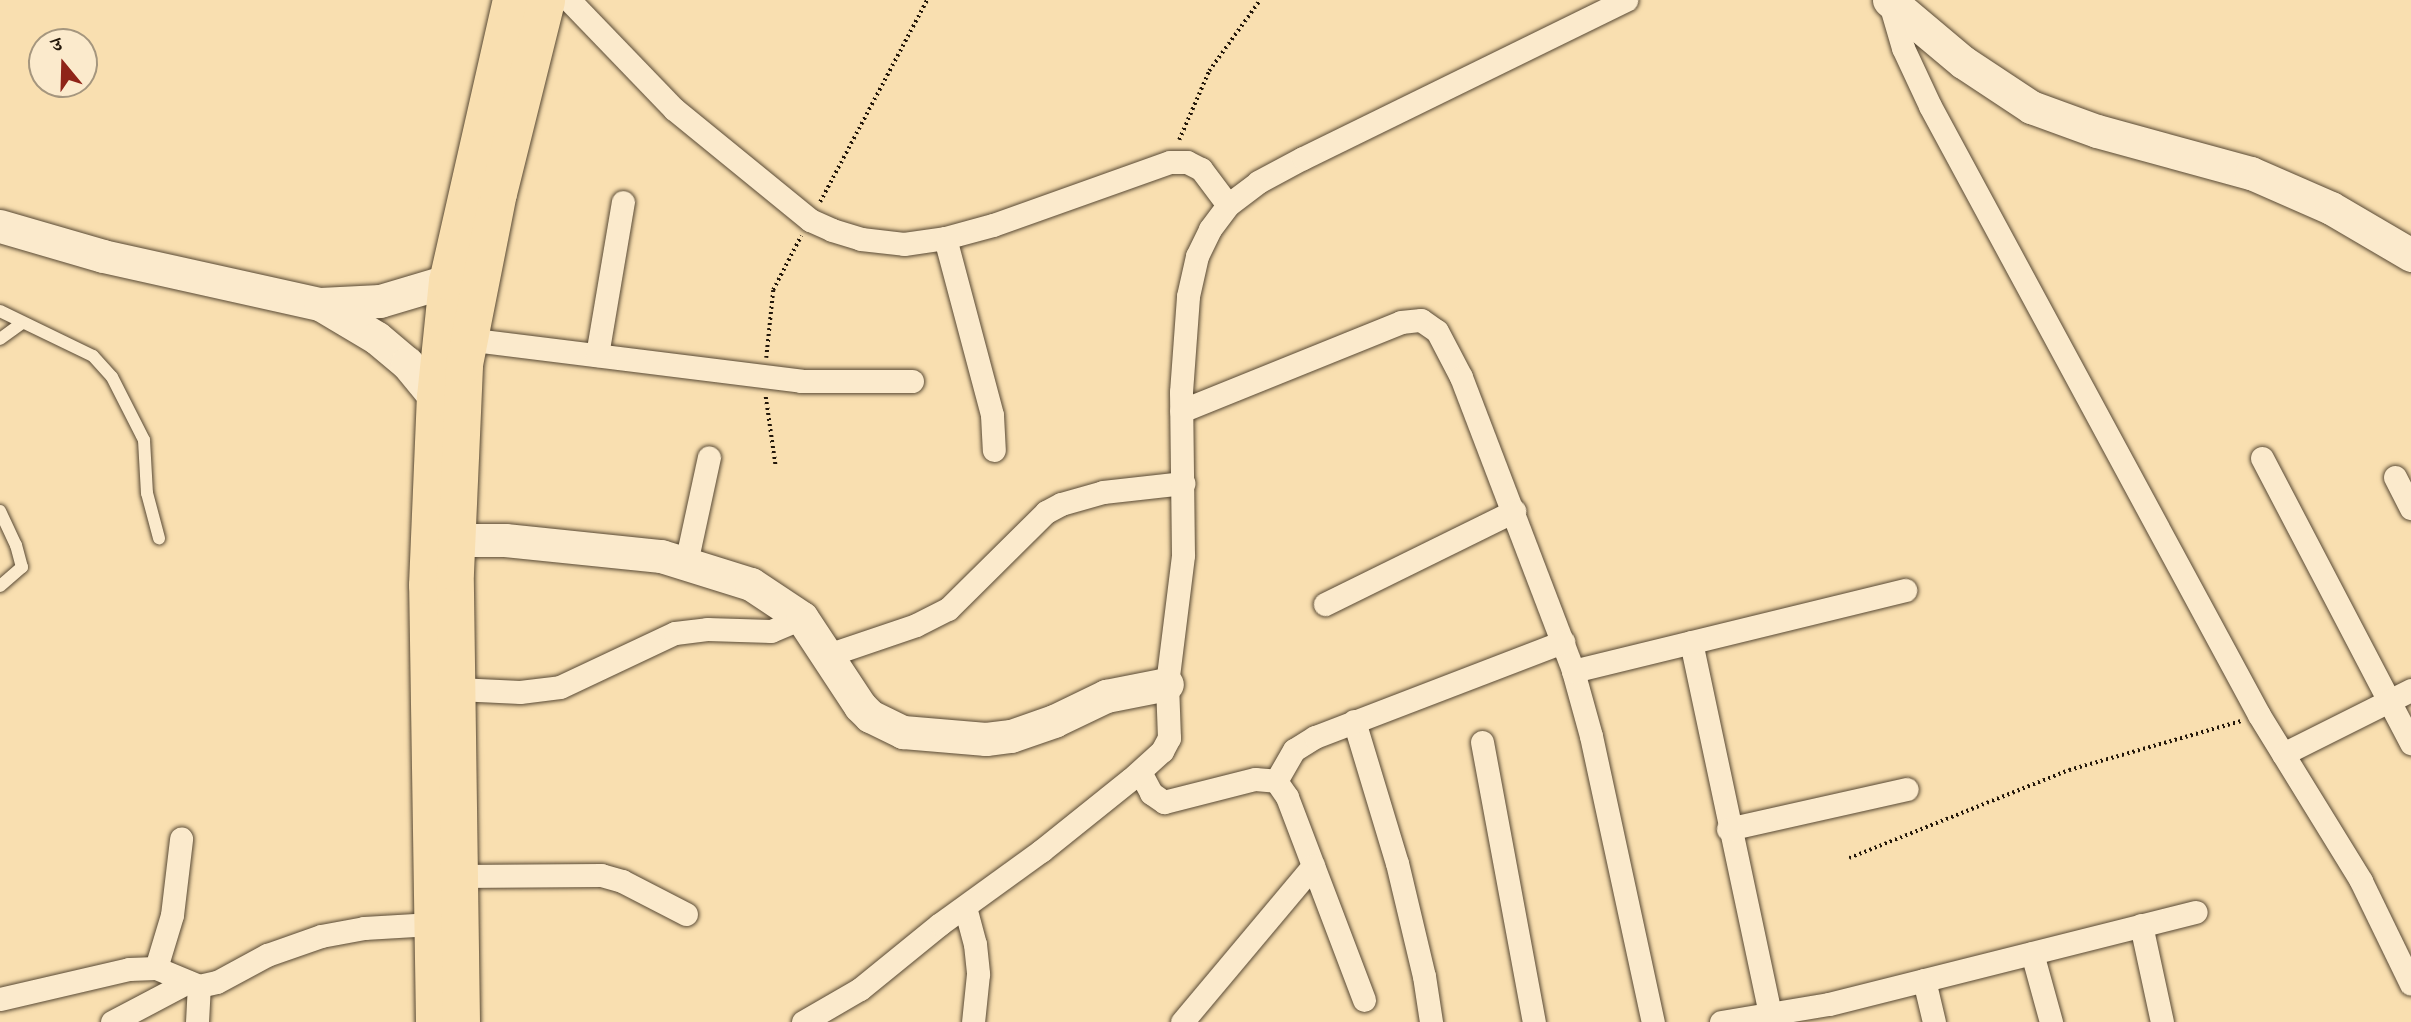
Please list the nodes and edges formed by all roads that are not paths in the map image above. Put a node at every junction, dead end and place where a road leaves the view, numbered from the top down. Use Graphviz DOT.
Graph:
graph roads {
  1 [pos="511,0"];
  2 [pos="546,0"];
  3 [pos="569,0"];
  4 [pos="1626,0"];
  5 [pos="1889,0"];
  6 [pos="623,202"];
  7 [pos="1228,205"];
  8 [pos="0,226"];
  9 [pos="945,238"];
  10 [pos="2411,255"];
  11 [pos="447,281"];
  12 [pos="320,304"];
  13 [pos="0,311"];
  14 [pos="22,323"];
  15 [pos="455,338"];
  16 [pos="0,339"];
  17 [pos="597,355"];
  18 [pos="912,381"];
  19 [pos="435,397"];
  20 [pos="1181,411"];
  21 [pos="994,450"];
  22 [pos="709,457"];
  23 [pos="2262,458"];
  24 [pos="2395,477"];
  25 [pos="1183,483"];
  26 [pos="2411,508"];
  27 [pos="0,511"];
  28 [pos="1514,512"];
  29 [pos="159,538"];
  30 [pos="457,540"];
  31 [pos="686,563"];
  32 [pos="0,586"];
  33 [pos="1905,590"];
  34 [pos="1325,604"];
  35 [pos="802,618"];
  36 [pos="1563,642"];
  37 [pos="1691,642"];
  38 [pos="828,655"];
  39 [pos="1573,671"];
  40 [pos="1167,684"];
  41 [pos="457,689"];
  42 [pos="2411,690"];
  43 [pos="2388,702"];
  44 [pos="1354,721"];
  45 [pos="1482,742"];
  46 [pos="2411,743"];
  47 [pos="2283,754"];
  48 [pos="1140,772"];
  49 [pos="1276,780"];
  50 [pos="1906,789"];
  51 [pos="1728,829"];
  52 [pos="181,839"];
  53 [pos="1313,866"];
  54 [pos="459,876"];
  55 [pos="965,907"];
  56 [pos="2196,912"];
  57 [pos="686,914"];
  58 [pos="432,924"];
  59 [pos="2141,925"];
  60 [pos="2032,953"];
  61 [pos="156,968"];
  62 [pos="1924,980"];
  63 [pos="194,984"];
  64 [pos="2411,984"];
  65 [pos="0,999"];
  66 [pos="1364,1000"];
  67 [pos="1831,1013"];
  68 [pos="1770,1014"];
  69 [pos="1734,1021"];
  70 [pos="112,1022"];
  71 [pos="197,1022"];
  72 [pos="434,1022"];
  73 [pos="461,1022"];
  74 [pos="803,1022"];
  75 [pos="973,1022"];
  76 [pos="1182,1022"];
  77 [pos="1432,1022"];
  78 [pos="1534,1022"];
  79 [pos="1653,1022"];
  80 [pos="1934,1022"];
  81 [pos="2051,1022"];
  82 [pos="2162,1022"];
  1 -- 11 [label="main road"];
  2 -- 15 [label="main road"];
  3 -- 9 [label="street"];
  4 -- 7 [label="street"];
  5 -- 10 [label="street"];
  5 -- 47 [label="street"];
  6 -- 17 [label="street"];
  7 -- 9 [label="street"];
  7 -- 20 [label="street"];
  8 -- 12 [label="street"];
  9 -- 21 [label="street"];
  11 -- 12 [label="street"];
  11 -- 15 [label="main road"];
  12 -- 19 [label="street"];
  13 -- 14 [label="lane"];
  14 -- 16 [label="lane"];
  14 -- 29 [label="lane"];
  15 -- 17 [label="street"];
  15 -- 19 [label="main road"];
  15 -- 30 [label="main road"];
  17 -- 18 [label="street"];
  19 -- 58 [label="main road"];
  20 -- 25 [label="street"];
  20 -- 28 [label="street"];
  22 -- 31 [label="street"];
  23 -- 43 [label="street"];
  24 -- 26 [label="street"];
  25 -- 38 [label="street"];
  25 -- 40 [label="street"];
  27 -- 32 [label="lane"];
  28 -- 34 [label="street"];
  28 -- 36 [label="street"];
  30 -- 31 [label="street"];
  30 -- 41 [label="main road"];
  31 -- 35 [label="street"];
  33 -- 37 [label="street"];
  35 -- 38 [label="street"];
  35 -- 41 [label="street"];
  36 -- 39 [label="street"];
  36 -- 44 [label="street"];
  37 -- 39 [label="street"];
  37 -- 51 [label="street"];
  38 -- 40 [label="street"];
  39 -- 79 [label="street"];
  40 -- 48 [label="street"];
  41 -- 54 [label="main road"];
  42 -- 43 [label="street"];
  43 -- 46 [label="street"];
  43 -- 47 [label="street"];
  44 -- 49 [label="street"];
  44 -- 77 [label="street"];
  45 -- 78 [label="street"];
  47 -- 64 [label="street"];
  48 -- 49 [label="street"];
  48 -- 55 [label="street"];
  49 -- 53 [label="street"];
  50 -- 51 [label="street"];
  51 -- 68 [label="street"];
  52 -- 61 [label="street"];
  53 -- 66 [label="street"];
  53 -- 76 [label="street"];
  54 -- 57 [label="street"];
  54 -- 73 [label="main road"];
  55 -- 74 [label="street"];
  55 -- 75 [label="street"];
  56 -- 59 [label="street"];
  58 -- 63 [label="street"];
  58 -- 72 [label="main road"];
  59 -- 60 [label="street"];
  59 -- 82 [label="street"];
  60 -- 62 [label="street"];
  60 -- 81 [label="street"];
  61 -- 63 [label="street"];
  61 -- 65 [label="street"];
  62 -- 67 [label="street"];
  62 -- 80 [label="street"];
  63 -- 70 [label="street"];
  63 -- 71 [label="street"];
  67 -- 68 [label="street"];
  68 -- 69 [label="street"];
}
